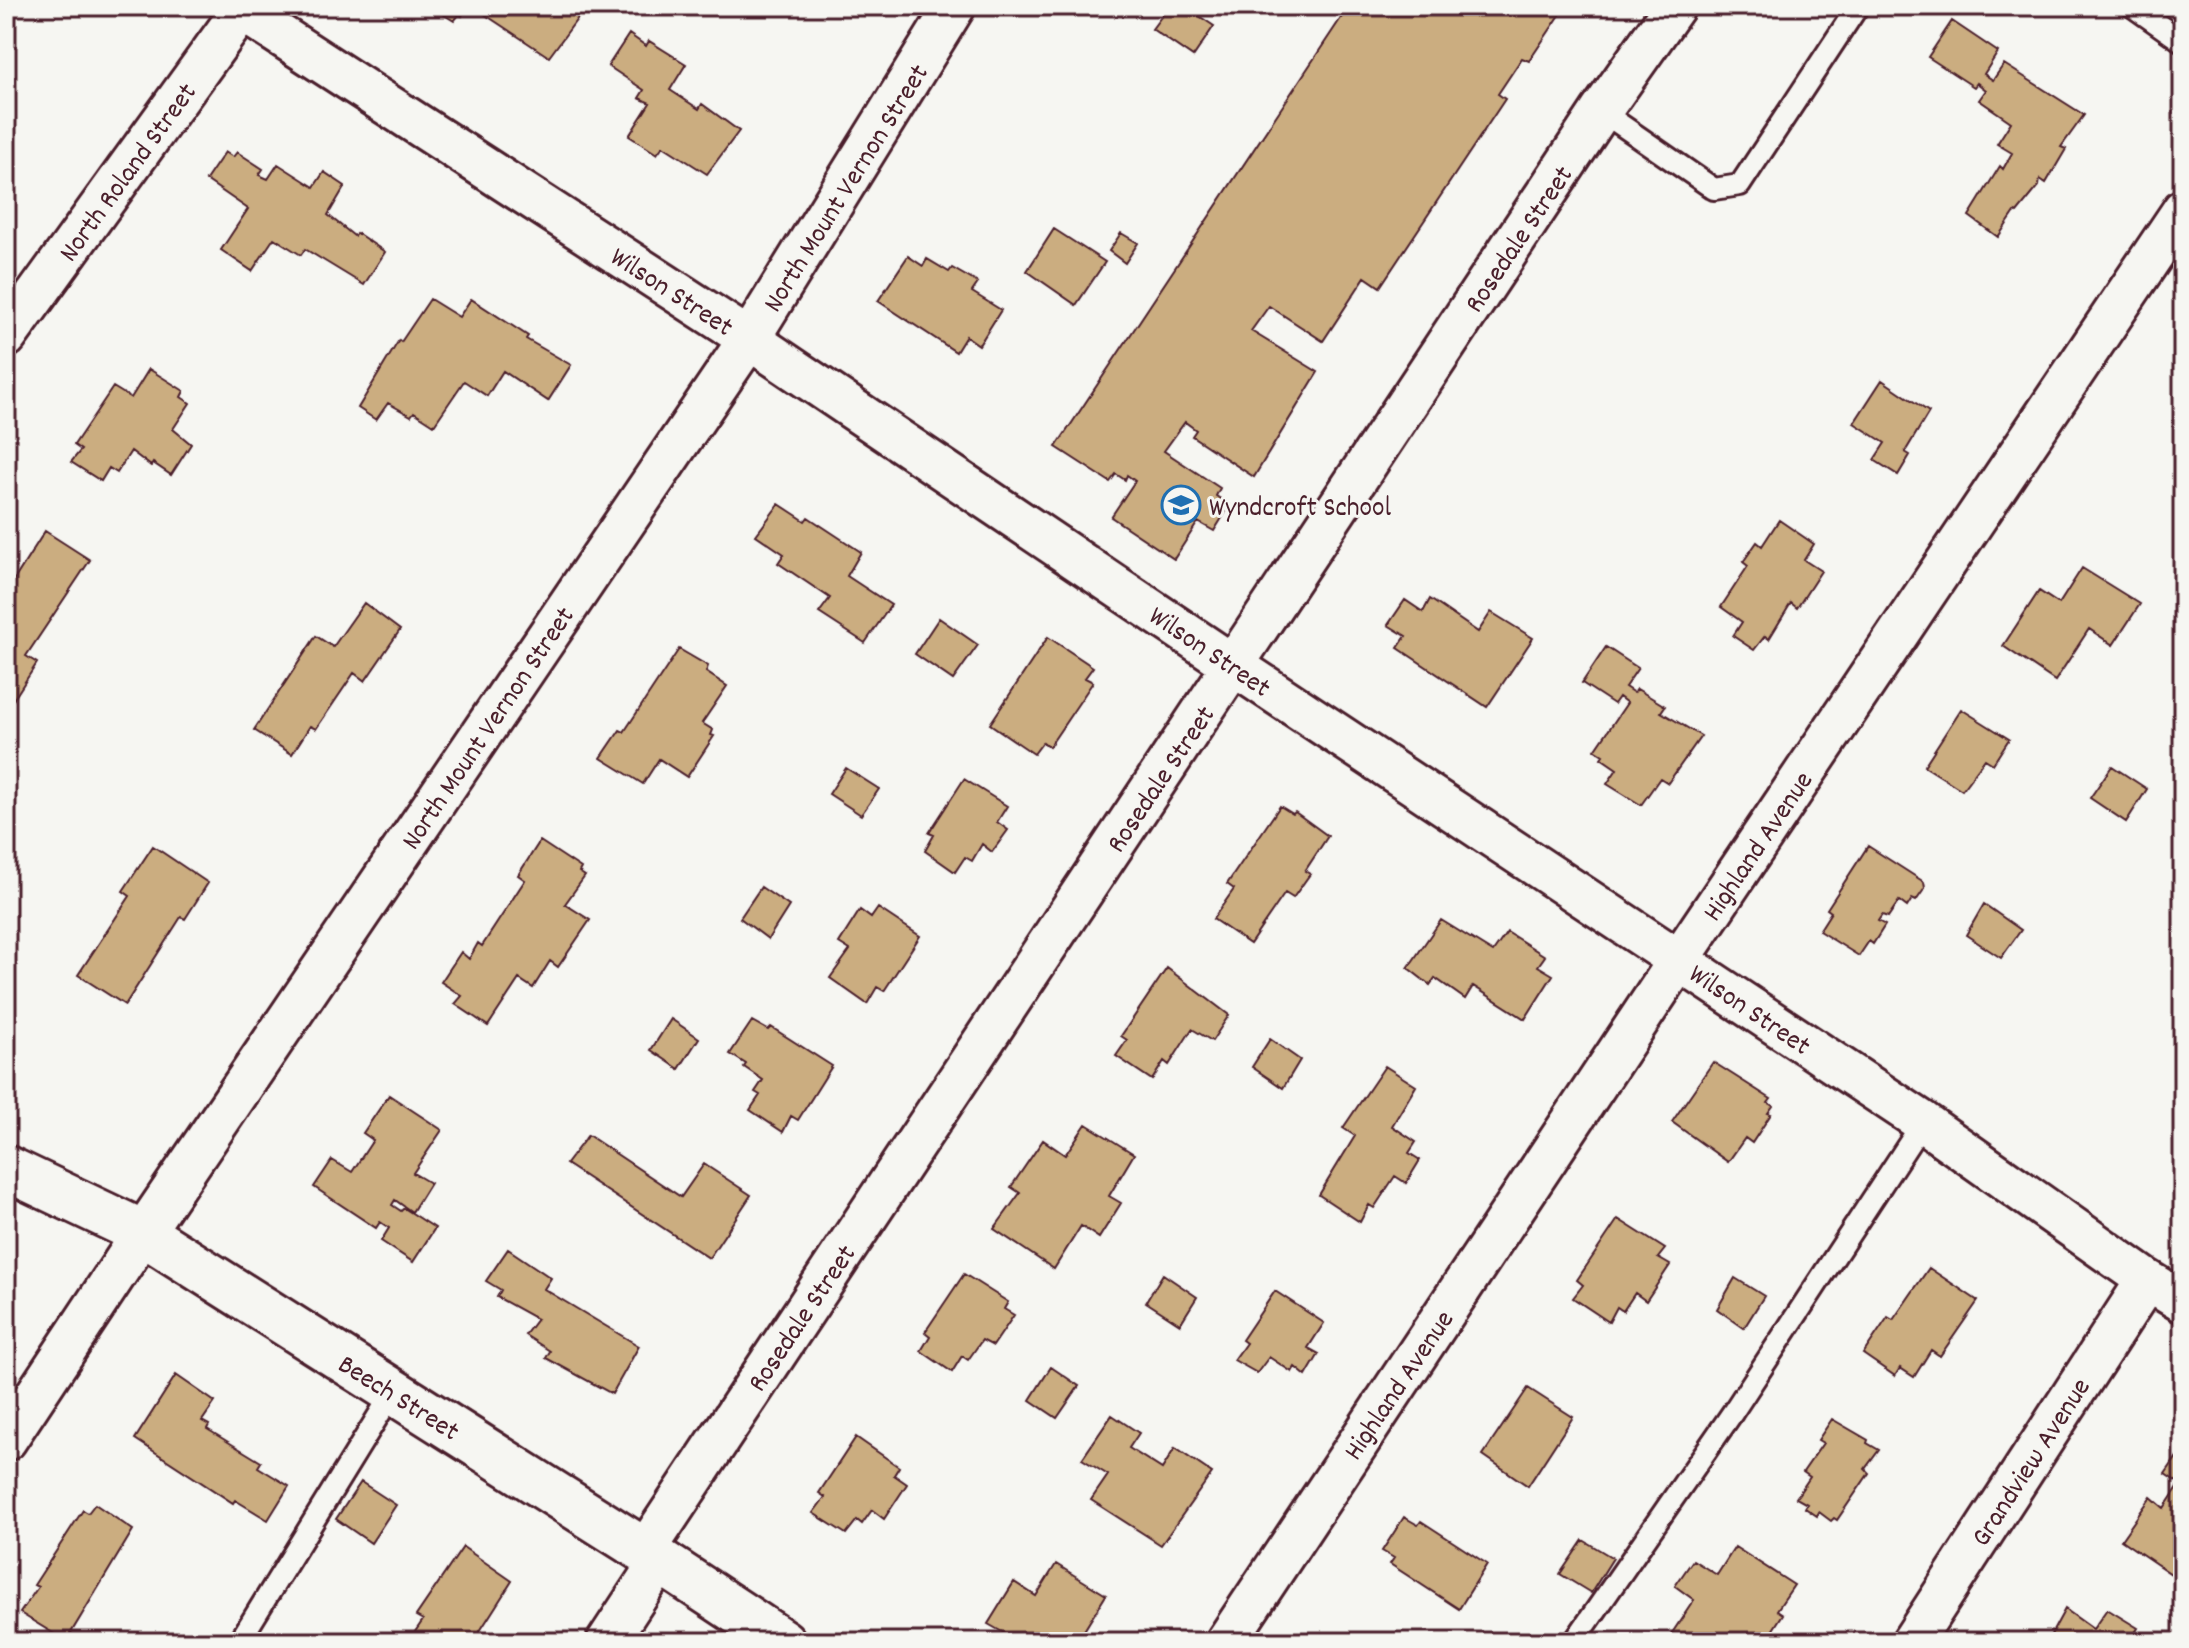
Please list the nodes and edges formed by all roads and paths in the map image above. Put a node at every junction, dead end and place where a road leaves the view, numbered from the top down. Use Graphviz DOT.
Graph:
graph roads {
  1 [pos="955,6"];
  2 [pos="1675,6"];
  3 [pos="1858,6"];
  4 [pos="2132,6"];
  5 [pos="240,8"];
  6 [pos="2183,42"];
  7 [pos="1601,111"];
  8 [pos="2183,210"];
  9 [pos="6,337"];
  10 [pos="749,339"];
  11 [pos="1233,665"];
  12 [pos="1679,960"];
  13 [pos="1923,1122"];
  14 [pos="6,1168"];
  15 [pos="143,1233"];
  16 [pos="2147,1280"];
  17 [pos="2183,1302"];
  18 [pos="393,1392"];
  19 [pos="6,1440"];
  20 [pos="653,1556"];
  21 [pos="239,1642"];
  22 [pos="607,1642"];
  23 [pos="783,1642"];
  24 [pos="1226,1642"];
  25 [pos="1574,1642"];
  26 [pos="1912,1642"];
  1 -- 10 [label="street, North Mount Vernon Street"];
  2 -- 7 [label="street, Rosedale Street"];
  3 -- 7 [label="lane"];
  4 -- 6 [label="lane"];
  5 -- 9 [label="street, North Roland Street"];
  5 -- 10 [label="street, Wilson Street"];
  7 -- 11 [label="street, Rosedale Street"];
  8 -- 12 [label="street, Highland Avenue"];
  10 -- 11 [label="street, Wilson Street"];
  10 -- 15 [label="street, North Mount Vernon Street"];
  11 -- 12 [label="street, Wilson Street"];
  11 -- 20 [label="street, Rosedale Street"];
  12 -- 13 [label="street, Wilson Street"];
  12 -- 24 [label="street, Highland Avenue"];
  13 -- 16 [label="street, Wilson Street"];
  13 -- 25 [label="lane"];
  14 -- 15 [label="street, Beech Street"];
  15 -- 18 [label="street, Beech Street"];
  15 -- 19 [label="street, North Mount Vernon Street"];
  16 -- 17 [label="street, Wilson Street"];
  16 -- 26 [label="street, Grandview Avenue"];
  18 -- 20 [label="street, Beech Street"];
  18 -- 21 [label="lane"];
  20 -- 22 [label="street, Rosedale Street"];
  20 -- 23 [label="street, Beech Street"];
}
